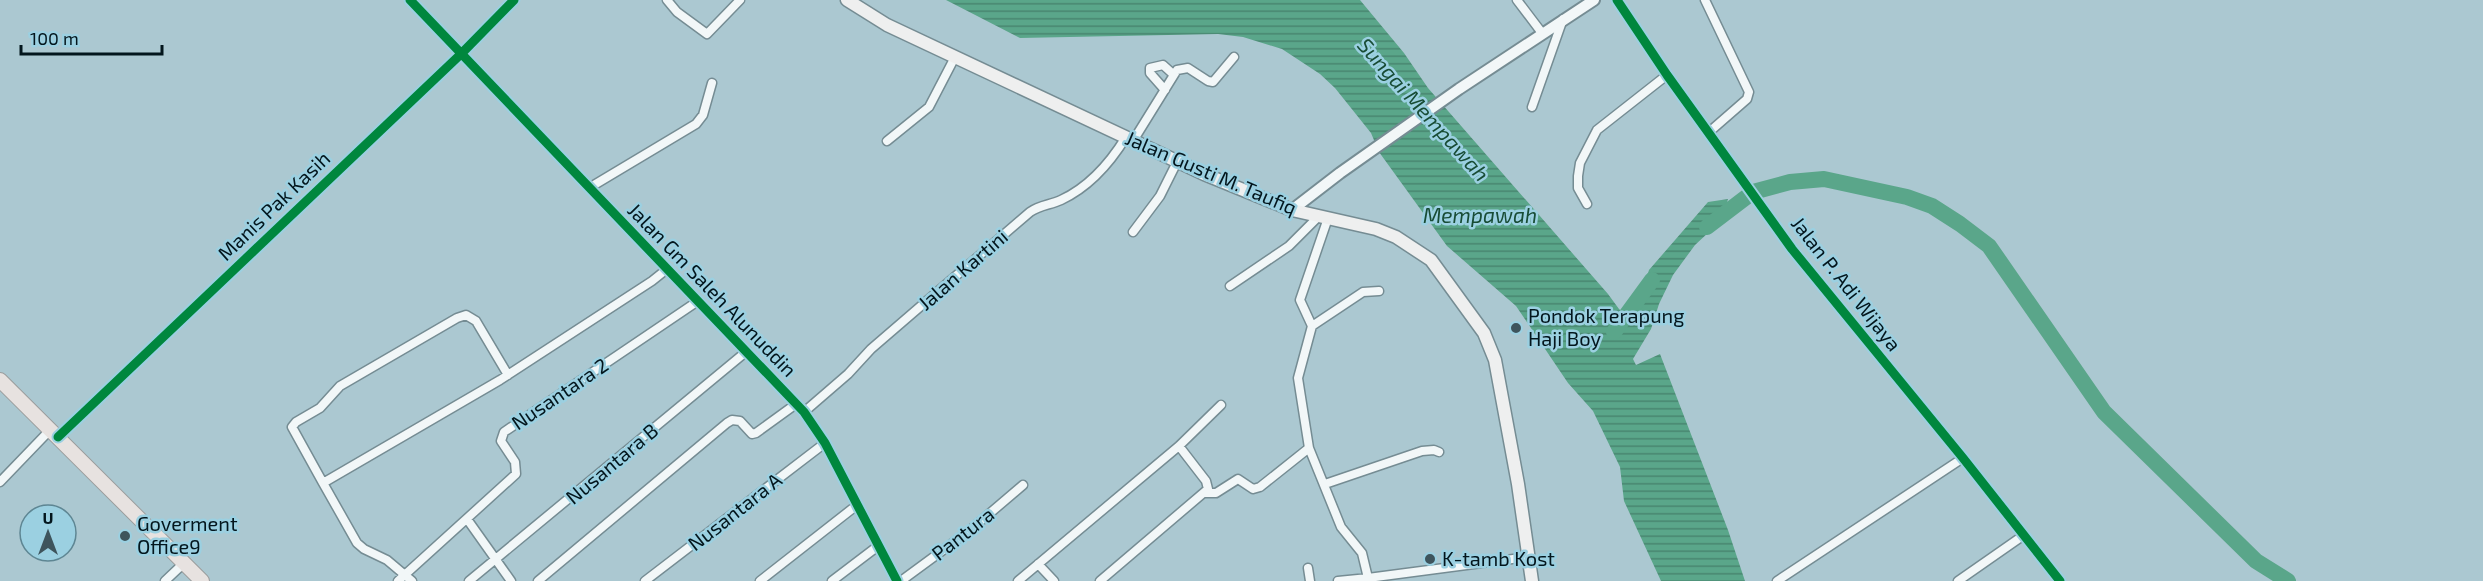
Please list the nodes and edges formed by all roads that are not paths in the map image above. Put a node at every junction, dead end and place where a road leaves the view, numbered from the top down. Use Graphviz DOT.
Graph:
graph roads {
  1 [pos="410,0"];
  2 [pos="514,0"];
  3 [pos="668,0"];
  4 [pos="740,0"];
  5 [pos="848,0"];
  6 [pos="1517,0"];
  7 [pos="1594,0"];
  8 [pos="1617,0"];
  9 [pos="1705,0"];
  10 [pos="1564,19"];
  11 [pos="1542,33"];
  12 [pos="461,54"];
  13 [pos="955,57"];
  14 [pos="1234,57"];
  15 [pos="1173,74"];
  16 [pos="1667,75"];
  17 [pos="712,83"];
  18 [pos="1165,90"];
  19 [pos="1532,107"];
  20 [pos="1708,133"];
  21 [pos="1130,139"];
  22 [pos="887,141"];
  23 [pos="1178,162"];
  24 [pos="590,188"];
  25 [pos="1587,204"];
  26 [pos="1292,210"];
  27 [pos="1324,217"];
  28 [pos="1132,232"];
  29 [pos="668,269"];
  30 [pos="1230,286"];
  31 [pos="1378,291"];
  32 [pos="698,301"];
  33 [pos="1312,326"];
  34 [pos="747,351"];
  35 [pos="508,375"];
  36 [pos="0,380"];
  37 [pos="796,404"];
  38 [pos="1221,405"];
  39 [pos="804,412"];
  40 [pos="54,434"];
  41 [pos="825,443"];
  42 [pos="1179,446"];
  43 [pos="1309,448"];
  44 [pos="1439,452"];
  45 [pos="1963,458"];
  46 [pos="0,482"];
  47 [pos="323,483"];
  48 [pos="1023,484"];
  49 [pos="1325,484"];
  50 [pos="1204,493"];
  51 [pos="857,505"];
  52 [pos="467,519"];
  53 [pos="2024,535"];
  54 [pos="878,546"];
  55 [pos="1528,557"];
  56 [pos="496,560"];
  57 [pos="184,563"];
  58 [pos="1038,564"];
  59 [pos="1308,568"];
  60 [pos="405,579"];
  61 [pos="1105,579"];
  62 [pos="1368,579"];
  63 [pos="760,580"];
  64 [pos="165,581"];
  65 [pos="201,581"];
  66 [pos="469,581"];
  67 [pos="511,581"];
  68 [pos="538,581"];
  69 [pos="645,581"];
  70 [pos="832,581"];
  71 [pos="899,581"];
  72 [pos="1018,581"];
  73 [pos="1054,581"];
  74 [pos="1310,581"];
  75 [pos="1338,581"];
  76 [pos="1532,581"];
  77 [pos="1777,581"];
  78 [pos="1958,581"];
  79 [pos="2060,581"];
  1 -- 12 [label="street, Jalan Gm Saleh Alunuddin"];
  2 -- 12 [label="street, Manis Pak Kasih"];
  3 -- 4 [label="street"];
  5 -- 13 [label="main road, Jalan Gusti M. Taufiq"];
  6 -- 11 [label="street"];
  7 -- 10 [label="street"];
  8 -- 16 [label="street, Jalan P. Adi Wijaya"];
  9 -- 20 [label="street"];
  10 -- 11 [label="street"];
  10 -- 19 [label="street"];
  11 -- 26 [label="street"];
  12 -- 24 [label="street, Jalan Gm Saleh Alunuddin"];
  12 -- 40 [label="street, Manis Pak Kasih"];
  13 -- 21 [label="main road, Jalan Gusti M. Taufiq"];
  13 -- 22 [label="street"];
  14 -- 15 [label="street"];
  15 -- 18 [label="street, Jalan Kartini"];
  15 -- 18 [label="street"];
  16 -- 20 [label="street, Jalan P. Adi Wijaya"];
  16 -- 25 [label="street"];
  17 -- 24 [label="street"];
  18 -- 21 [label="street, Jalan Kartini"];
  20 -- 45 [label="street, Jalan P. Adi Wijaya"];
  21 -- 23 [label="main road, Jalan Gusti M. Taufiq"];
  21 -- 39 [label="street, Jalan Kartini"];
  23 -- 26 [label="main road, Jalan Gusti M. Taufiq"];
  23 -- 28 [label="street"];
  24 -- 29 [label="street, Jalan Gm Saleh Alunuddin"];
  26 -- 27 [label="main road, Jalan Gusti M. Taufiq"];
  27 -- 30 [label="street"];
  27 -- 33 [label="street"];
  27 -- 55 [label="main road, Jalan Gusti M. Taufiq"];
  29 -- 32 [label="street, Jalan Gm Saleh Alunuddin"];
  29 -- 35 [label="street"];
  31 -- 33 [label="street"];
  32 -- 34 [label="street, Jalan Gm Saleh Alunuddin"];
  32 -- 52 [label="street, Nusantara 2"];
  33 -- 43 [label="street"];
  34 -- 37 [label="street, Jalan Gm Saleh Alunuddin"];
  34 -- 56 [label="street, Nusantara B"];
  35 -- 47 [label="street"];
  35 -- 47 [label="street"];
  36 -- 40 [label="highway"];
  37 -- 39 [label="street, Jalan Gm Saleh Alunuddin"];
  37 -- 68 [label="street"];
  38 -- 42 [label="street"];
  39 -- 41 [label="street, Jalan Gm Saleh Alunuddin"];
  40 -- 46 [label="street, Manis Pak Kasih"];
  40 -- 57 [label="highway"];
  41 -- 51 [label="street, Jalan Gm Saleh Alunuddin"];
  41 -- 69 [label="street, Nusantara A"];
  42 -- 50 [label="street"];
  42 -- 58 [label="street"];
  43 -- 49 [label="street"];
  43 -- 50 [label="street"];
  44 -- 49 [label="street"];
  45 -- 53 [label="street, Jalan P. Adi Wijaya"];
  45 -- 77 [label="street"];
  47 -- 60 [label="street"];
  48 -- 71 [label="street, Pantura"];
  49 -- 62 [label="street"];
  50 -- 61 [label="street"];
  51 -- 54 [label="street, Jalan Gm Saleh Alunuddin"];
  51 -- 63 [label="street"];
  52 -- 56 [label="street"];
  52 -- 60 [label="street, Nusantara 2"];
  53 -- 78 [label="street"];
  53 -- 79 [label="street, Jalan P. Adi Wijaya"];
  54 -- 70 [label="street"];
  54 -- 71 [label="street, Jalan Gm Saleh Alunuddin"];
  55 -- 62 [label="street"];
  55 -- 76 [label="main road, Jalan Gusti M. Taufiq"];
  56 -- 66 [label="street, Nusantara B"];
  56 -- 67 [label="street"];
  57 -- 64 [label="street"];
  57 -- 65 [label="highway"];
  58 -- 72 [label="street"];
  58 -- 73 [label="street"];
  59 -- 74 [label="street"];
  62 -- 75 [label="street"];
}
